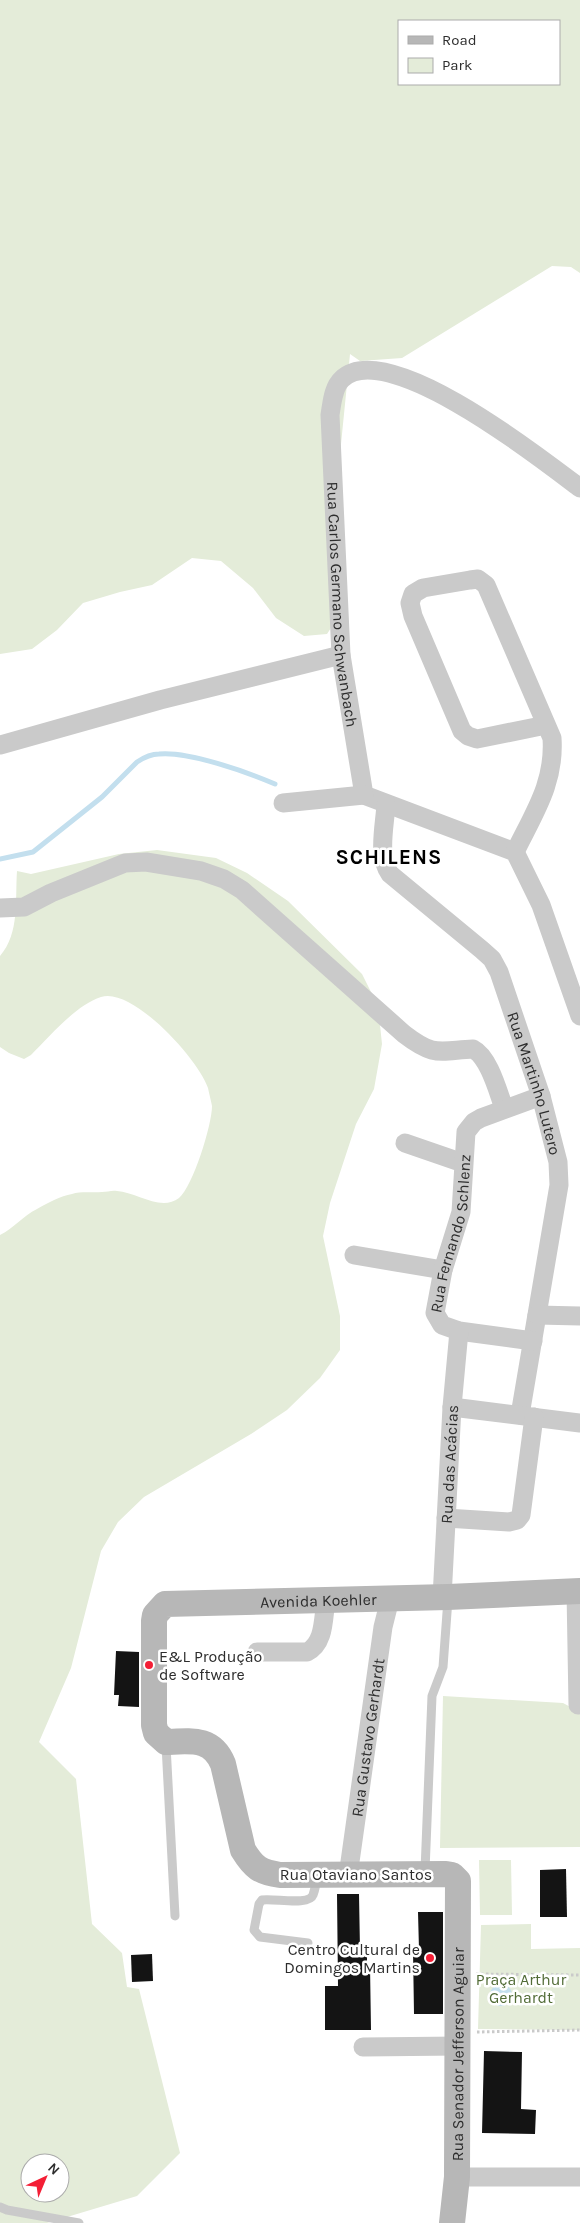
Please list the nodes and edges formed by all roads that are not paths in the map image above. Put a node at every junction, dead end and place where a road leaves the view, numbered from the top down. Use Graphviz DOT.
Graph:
graph roads {
  1 [pos="580,488"];
  2 [pos="341,656"];
  3 [pos="546,725"];
  4 [pos="0,745"];
  5 [pos="364,795"];
  6 [pos="283,803"];
  7 [pos="386,804"];
  8 [pos="515,852"];
  9 [pos="0,908"];
  10 [pos="580,1016"];
  11 [pos="541,1096"];
  12 [pos="504,1108"];
  13 [pos="405,1143"];
  14 [pos="463,1164"];
  15 [pos="354,1255"];
  16 [pos="443,1270"];
  17 [pos="537,1315"];
  18 [pos="580,1316"];
  19 [pos="458,1330"];
  20 [pos="533,1341"];
  21 [pos="452,1406"];
  22 [pos="527,1416"];
  23 [pos="580,1423"];
  24 [pos="446,1518"];
  25 [pos="578,1591"];
  26 [pos="445,1598"];
  27 [pos="390,1599"];
  28 [pos="326,1600"];
  29 [pos="257,1652"];
  30 [pos="578,1705"];
  31 [pos="166,1742"];
  32 [pos="425,1874"];
  33 [pos="317,1876"];
  34 [pos="348,1876"];
  35 [pos="459,1886"];
  36 [pos="175,1916"];
  37 [pos="308,1943"];
  38 [pos="459,2039"];
  39 [pos="363,2047"];
  40 [pos="457,2177"];
  41 [pos="580,2177"];
  42 [pos="0,2207"];
  43 [pos="78,2223"];
  44 [pos="452,2223"];
  1 -- 2 [label="street, Rua Carlos Germano Schwanbach"];
  2 -- 4 [label="street"];
  2 -- 5 [label="street, Rua Carlos Germano Schwanbach"];
  3 -- 3 [label="street"];
  3 -- 8 [label="street"];
  5 -- 6 [label="street"];
  5 -- 7 [label="street"];
  7 -- 8 [label="street"];
  7 -- 11 [label="street, Rua Martinho Lutero"];
  8 -- 10 [label="street"];
  9 -- 12 [label="street"];
  11 -- 12 [label="street, Rua Fernando Schlenz"];
  11 -- 17 [label="street, Rua Martinho Lutero"];
  12 -- 14 [label="street, Rua Fernando Schlenz"];
  13 -- 14 [label="street"];
  14 -- 16 [label="street, Rua Fernando Schlenz"];
  15 -- 16 [label="street"];
  16 -- 19 [label="street, Rua Fernando Schlenz"];
  17 -- 18 [label="street"];
  17 -- 20 [label="street, Rua Martinho Lutero"];
  19 -- 20 [label="street, Rua Fernando Schlenz"];
  19 -- 21 [label="street, Rua das Acácias"];
  20 -- 22 [label="street, Rua Martinho Lutero"];
  21 -- 22 [label="street"];
  21 -- 24 [label="street, Rua das Acácias"];
  22 -- 23 [label="street"];
  22 -- 24 [label="street, Rua Martinho Lutero"];
  24 -- 26 [label="street, Rua das Acácias"];
  25 -- 26 [label="street, Avenida Koehler"];
  25 -- 30 [label="street"];
  26 -- 27 [label="street, Avenida Koehler"];
  26 -- 32 [label="lane"];
  27 -- 28 [label="street, Avenida Koehler"];
  27 -- 34 [label="street, Rua Gustavo Gerhardt"];
  28 -- 29 [label="street"];
  28 -- 31 [label="street, Avenida Koehler"];
  31 -- 33 [label="street, Rua Otaviano Santos"];
  31 -- 36 [label="lane"];
  32 -- 34 [label="street, Rua Otaviano Santos"];
  32 -- 35 [label="street, Rua Otaviano Santos"];
  33 -- 34 [label="street, Rua Otaviano Santos"];
  33 -- 37 [label="lane"];
  35 -- 38 [label="street, Rua Senador Jefferson Aguiar"];
  38 -- 39 [label="street"];
  38 -- 40 [label="street, Rua Senador Jefferson Aguiar"];
  40 -- 41 [label="street"];
  40 -- 44 [label="street, Rua Senador Jefferson Aguiar"];
  42 -- 43 [label="lane"];
}
